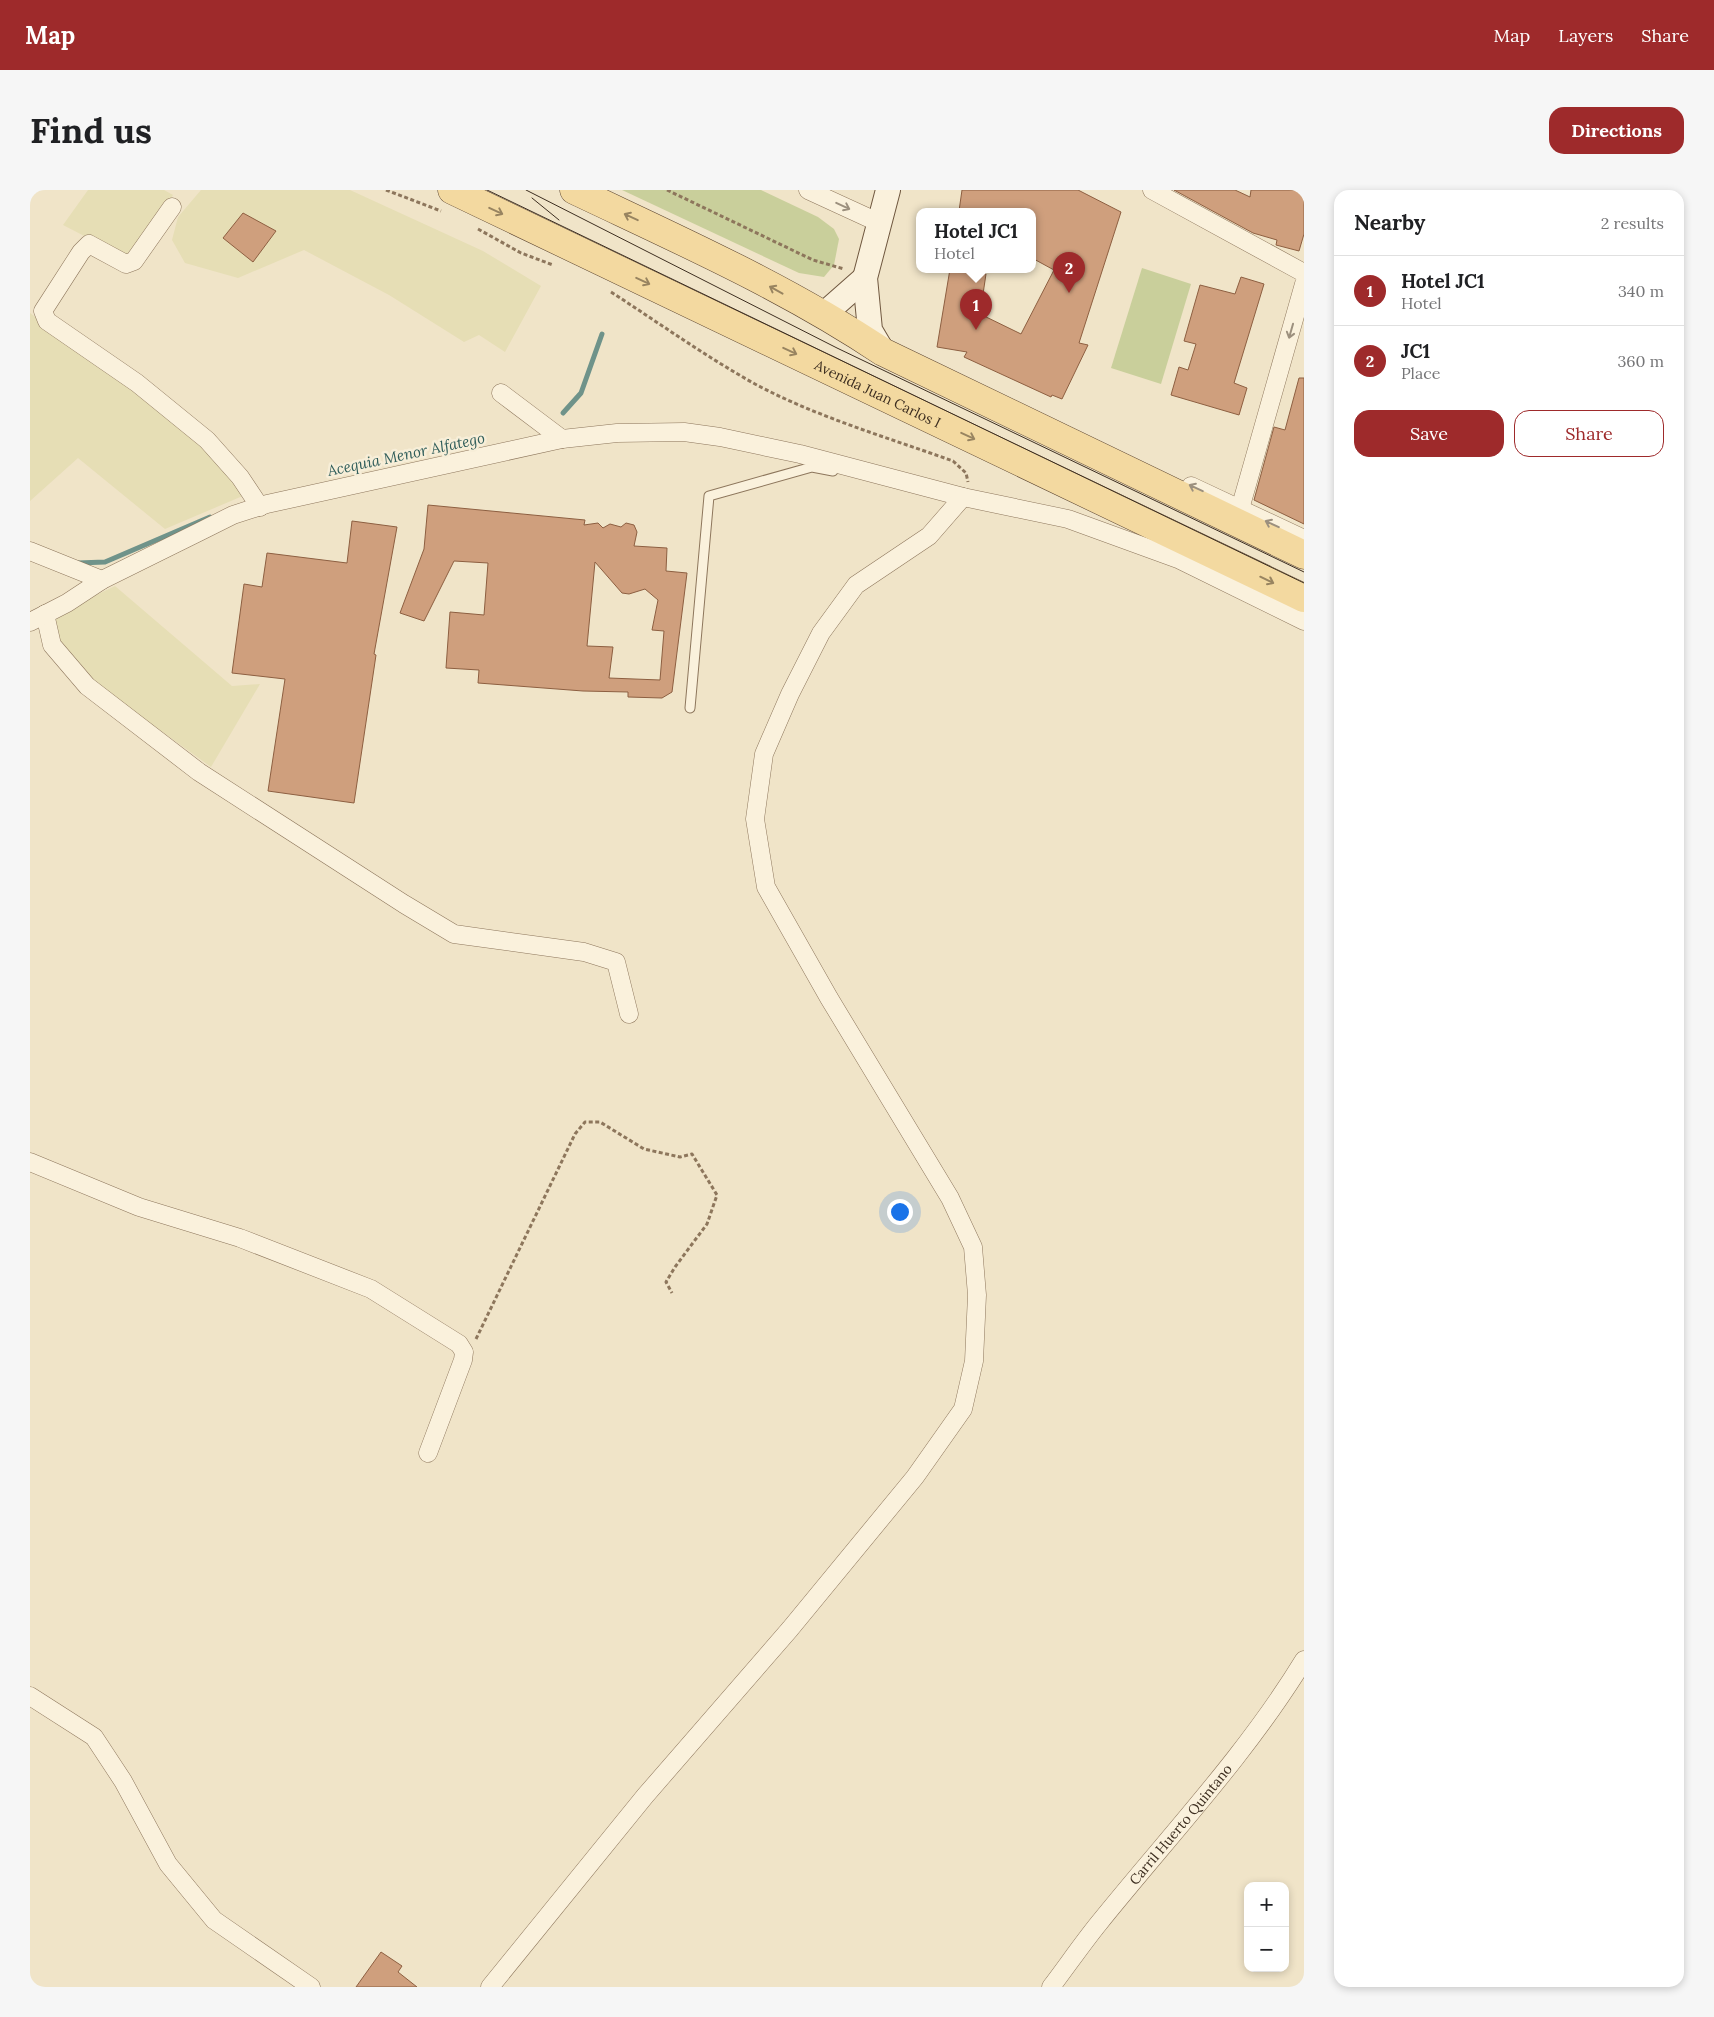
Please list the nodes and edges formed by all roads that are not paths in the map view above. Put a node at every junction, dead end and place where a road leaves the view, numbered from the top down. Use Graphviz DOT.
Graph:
graph roads {
  1 [pos="574,190"];
  2 [pos="808,190"];
  3 [pos="888,190"];
  4 [pos="1152,190"];
  5 [pos="451,202"];
  6 [pos="172,207"];
  7 [pos="880,221"];
  8 [pos="1304,273"];
  9 [pos="866,278"];
  10 [pos="1304,284"];
  11 [pos="823,315"];
  12 [pos="867,337"];
  13 [pos="501,394"];
  14 [pos="562,438"];
  15 [pos="850,468"];
  16 [pos="963,497"];
  17 [pos="260,506"];
  18 [pos="1240,509"];
  19 [pos="1304,539"];
  20 [pos="30,552"];
  21 [pos="1304,555"];
  22 [pos="102,580"];
  23 [pos="1304,598"];
  24 [pos="38,618"];
  25 [pos="1304,621"];
  26 [pos="690,708"];
  27 [pos="629,1014"];
  28 [pos="30,1162"];
  29 [pos="428,1453"];
  30 [pos="1304,1660"];
  31 [pos="30,1696"];
  32 [pos="312,1987"];
  33 [pos="490,1987"];
  34 [pos="1051,1987"];
  11 -- 1 [label="main road, one-way"];
  2 -- 7 [label="street, one-way"];
  3 -- 7 [label="street"];
  4 -- 8 [label="street"];
  5 -- 23 [label="main road, Avenida Juan Carlos I, one-way"];
  6 -- 17 [label="street"];
  7 -- 9 [label="street"];
  9 -- 11 [label="street"];
  9 -- 12 [label="street"];
  10 -- 18 [label="street, one-way"];
  11 -- 12 [label="main road"];
  18 -- 12 [label="street, one-way"];
  12 -- 21 [label="main road"];
  13 -- 14 [label="street"];
  14 -- 15 [label="street"];
  14 -- 17 [label="street"];
  15 -- 16 [label="street"];
  15 -- 26 [label="lane"];
  16 -- 25 [label="street"];
  16 -- 33 [label="street"];
  17 -- 22 [label="street"];
  19 -- 18 [label="street, one-way"];
  20 -- 22 [label="street"];
  22 -- 24 [label="street"];
  24 -- 27 [label="street"];
  28 -- 29 [label="street"];
  30 -- 34 [label="street, Carril Huerto Quintano"];
  31 -- 32 [label="street"];
}
